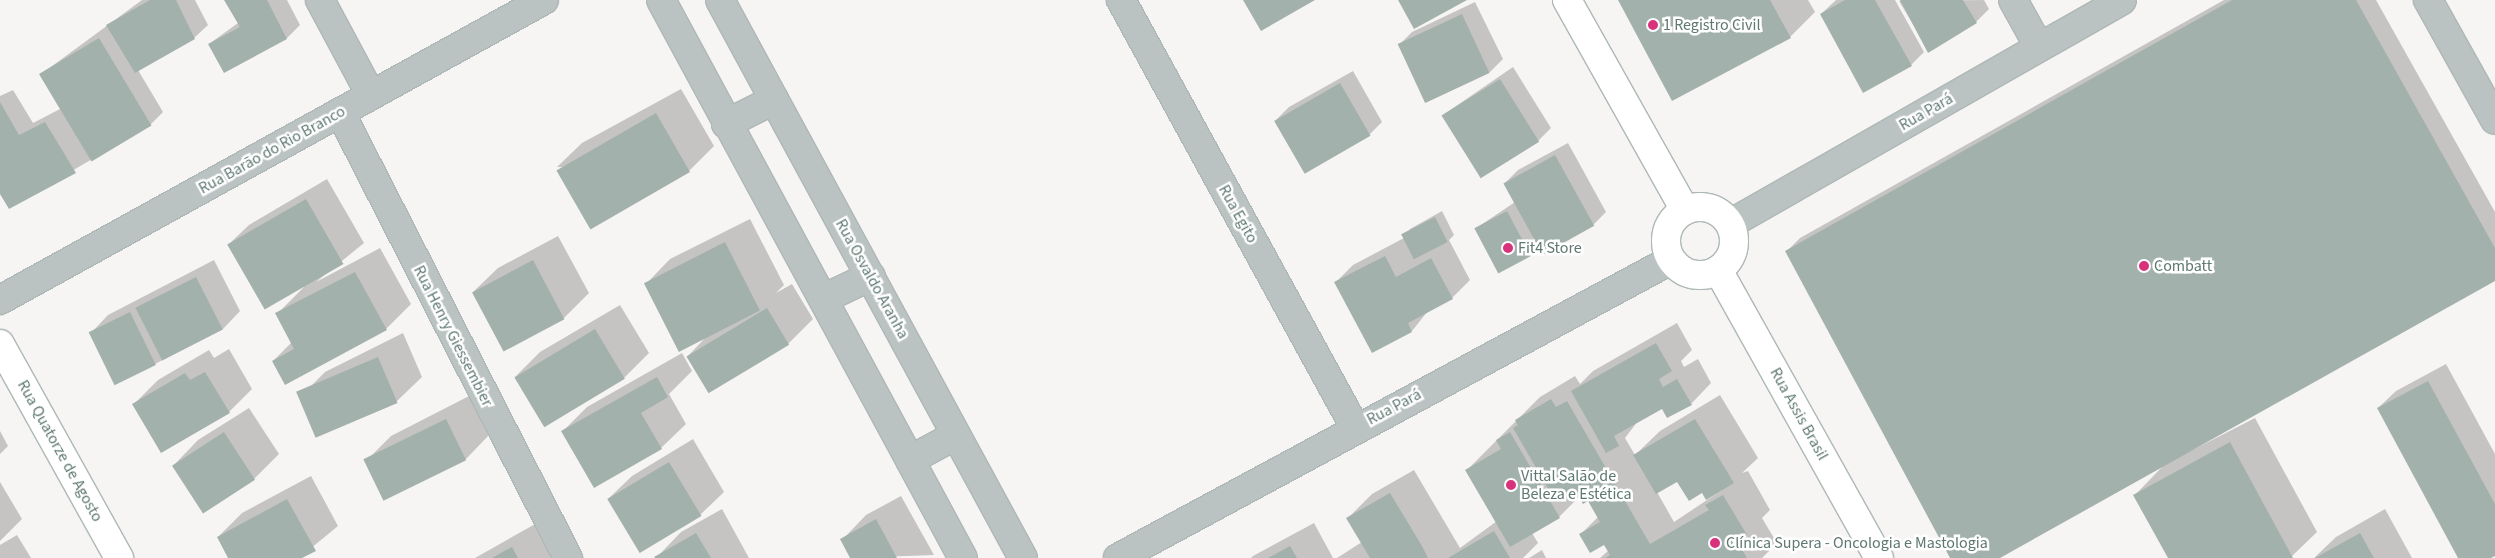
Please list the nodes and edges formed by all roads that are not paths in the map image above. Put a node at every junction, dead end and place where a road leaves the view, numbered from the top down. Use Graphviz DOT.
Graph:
graph roads {
  1 [pos="320,0"];
  2 [pos="544,0"];
  3 [pos="660,0"];
  4 [pos="720,0"];
  5 [pos="1121,0"];
  6 [pos="1568,0"];
  7 [pos="2013,0"];
  8 [pos="2122,0"];
  9 [pos="2428,0"];
  10 [pos="2039,47"];
  11 [pos="371,95"];
  12 [pos="774,100"];
  13 [pos="340,112"];
  14 [pos="2495,120"];
  15 [pos="726,124"];
  16 [pos="1685,210"];
  17 [pos="1730,224"];
  18 [pos="1671,260"];
  19 [pos="1718,270"];
  20 [pos="871,276"];
  21 [pos="823,299"];
  22 [pos="0,300"];
  23 [pos="0,344"];
  24 [pos="1355,428"];
  25 [pos="956,435"];
  26 [pos="910,460"];
  27 [pos="119,558"];
  28 [pos="568,558"];
  29 [pos="963,558"];
  30 [pos="1024,558"];
  31 [pos="1118,558"];
  32 [pos="1879,558"];
  1 -- 11 [label="street"];
  2 -- 11 [label="street, Rua Barão do Rio Branco"];
  3 -- 15 [label="street"];
  4 -- 12 [label="street, Rua Osvaldo Aranha"];
  5 -- 24 [label="street, Rua Egito"];
  6 -- 16 [label="street"];
  7 -- 10 [label="street"];
  8 -- 10 [label="street, Rua Pará"];
  9 -- 14 [label="street"];
  10 -- 17 [label="street, Rua Pará"];
  11 -- 13 [label="street, Rua Barão do Rio Branco"];
  12 -- 15 [label="street"];
  12 -- 20 [label="street, Rua Osvaldo Aranha"];
  13 -- 22 [label="street, Rua Barão do Rio Branco"];
  13 -- 28 [label="street, Rua Henry Giessembier"];
  15 -- 21 [label="street"];
  16 -- 17 [label="street"];
  16 -- 18 [label="street"];
  17 -- 19 [label="street"];
  18 -- 19 [label="street"];
  18 -- 24 [label="street, Rua Pará"];
  19 -- 32 [label="street, Rua Assis Brasil"];
  20 -- 21 [label="street"];
  20 -- 25 [label="street, Rua Osvaldo Aranha"];
  21 -- 26 [label="street"];
  23 -- 27 [label="street, Rua Quatorze de Agosto"];
  24 -- 31 [label="street, Rua Pará"];
  25 -- 26 [label="street"];
  25 -- 30 [label="street, Rua Osvaldo Aranha"];
  26 -- 29 [label="street"];
}
